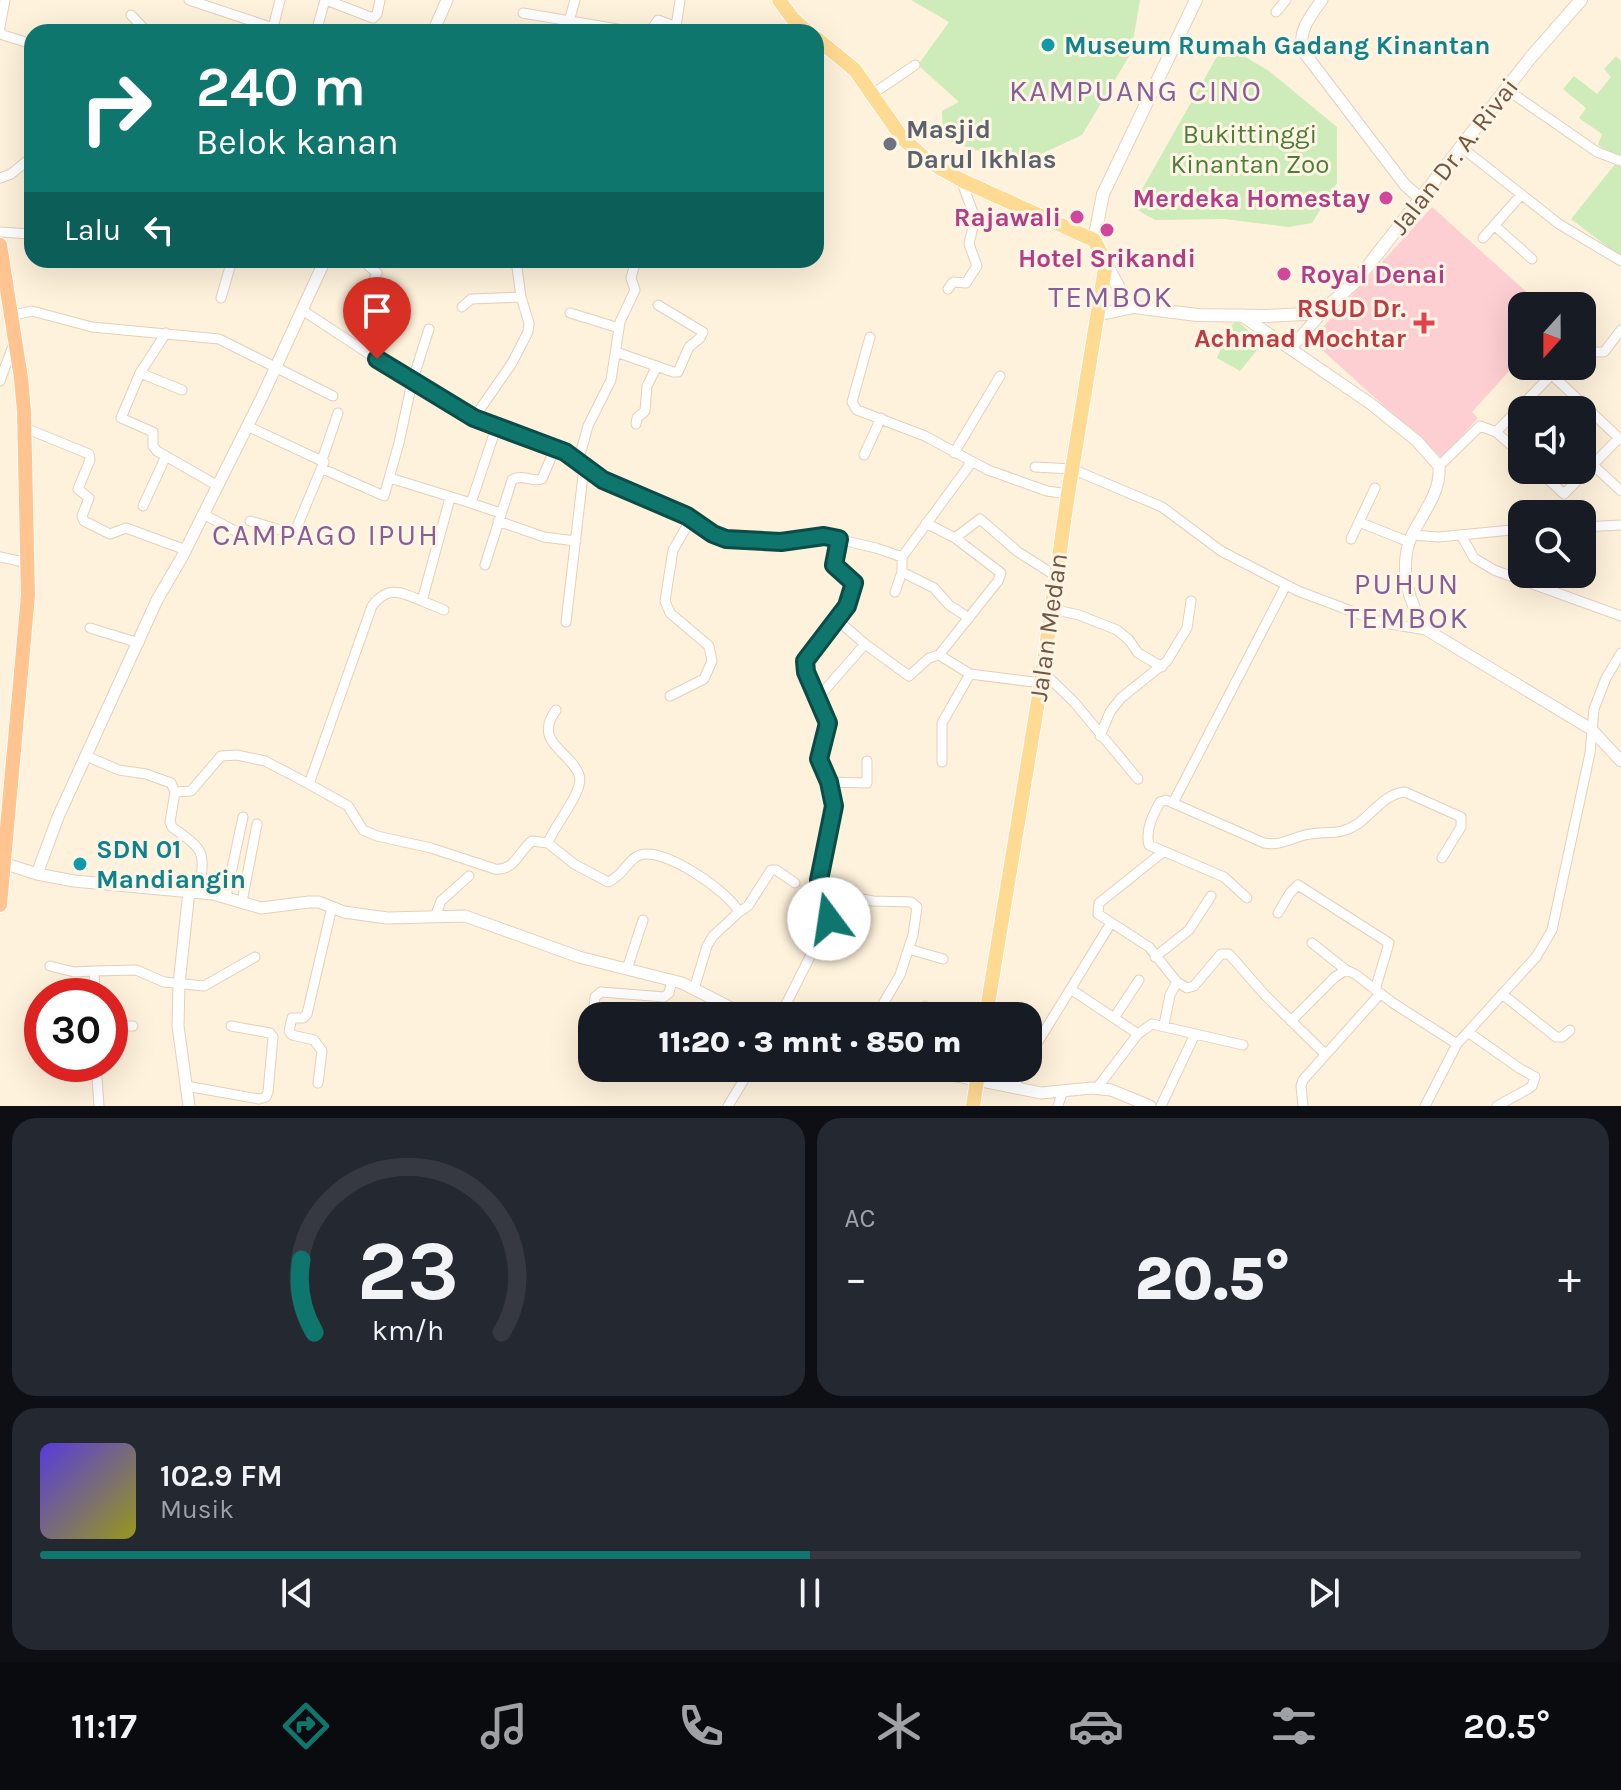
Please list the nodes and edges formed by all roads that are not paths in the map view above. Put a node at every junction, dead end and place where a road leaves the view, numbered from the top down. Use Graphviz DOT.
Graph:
graph roads {
  1 [pos="5,0"];
  2 [pos="189,0"];
  3 [pos="280,0"];
  4 [pos="325,0"];
  5 [pos="380,0"];
  6 [pos="447,0"];
  7 [pos="575,0"];
  8 [pos="680,0"];
  9 [pos="779,0"];
  10 [pos="1196,0"];
  11 [pos="1286,0"];
  12 [pos="1322,0"];
  13 [pos="1581,0"];
  14 [pos="1276,12"];
  15 [pos="523,13"];
  16 [pos="131,15"];
  17 [pos="569,20"];
  18 [pos="139,24"];
  19 [pos="256,24"];
  20 [pos="274,24"];
  21 [pos="318,24"];
  22 [pos="436,24"];
  23 [pos="568,24"];
  24 [pos="591,24"];
  25 [pos="676,24"];
  26 [pos="799,24"];
  27 [pos="0,29"];
  28 [pos="24,42"];
  29 [pos="824,45"];
  30 [pos="915,65"];
  31 [pos="1506,89"];
  32 [pos="871,95"];
  33 [pos="1461,147"];
  34 [pos="1621,161"];
  35 [pos="24,163"];
  36 [pos="0,178"];
  37 [pos="961,180"];
  38 [pos="1521,195"];
  39 [pos="1421,199"];
  40 [pos="1494,225"];
  41 [pos="0,232"];
  42 [pos="24,234"];
  43 [pos="1483,238"];
  44 [pos="1094,240"];
  45 [pos="0,245"];
  46 [pos="1532,259"];
  47 [pos="1621,261"];
  48 [pos="1106,263"];
  49 [pos="230,268"];
  50 [pos="321,268"];
  51 [pos="371,268"];
  52 [pos="517,268"];
  53 [pos="634,268"];
  54 [pos="948,289"];
  55 [pos="521,297"];
  56 [pos="221,298"];
  57 [pos="658,305"];
  58 [pos="462,307"];
  59 [pos="1134,307"];
  60 [pos="392,309"];
  61 [pos="1325,309"];
  62 [pos="302,310"];
  63 [pos="359,312"];
  64 [pos="7,313"];
  65 [pos="570,313"];
  66 [pos="1096,315"];
  67 [pos="1241,315"];
  68 [pos="619,328"];
  69 [pos="429,329"];
  70 [pos="1621,330"];
  71 [pos="166,333"];
  72 [pos="870,337"];
  73 [pos="15,339"];
  74 [pos="1291,348"];
  75 [pos="1596,352"];
  76 [pos="619,353"];
  77 [pos="370,355"];
  78 [pos="657,366"];
  79 [pos="276,368"];
  80 [pos="140,373"];
  81 [pos="1000,376"];
  82 [pos="1547,380"];
  83 [pos="1556,380"];
  84 [pos="0,381"];
  85 [pos="412,382"];
  86 [pos="182,390"];
  87 [pos="333,396"];
  88 [pos="1570,396"];
  89 [pos="338,413"];
  90 [pos="474,418"];
  91 [pos="881,418"];
  92 [pos="1596,420"];
  93 [pos="636,424"];
  94 [pos="247,426"];
  95 [pos="25,428"];
  96 [pos="496,428"];
  97 [pos="1496,432"];
  98 [pos="1620,439"];
  99 [pos="1508,443"];
  100 [pos="555,448"];
  101 [pos="954,453"];
  102 [pos="864,455"];
  103 [pos="166,456"];
  104 [pos="1596,462"];
  105 [pos="971,463"];
  106 [pos="322,464"];
  107 [pos="581,464"];
  108 [pos="1439,466"];
  109 [pos="1035,467"];
  110 [pos="1596,468"];
  111 [pos="1072,469"];
  112 [pos="390,478"];
  113 [pos="1553,484"];
  114 [pos="1574,484"];
  115 [pos="218,486"];
  116 [pos="1375,488"];
  117 [pos="1621,491"];
  118 [pos="1068,494"];
  119 [pos="450,498"];
  120 [pos="471,503"];
  121 [pos="143,506"];
  122 [pos="203,514"];
  123 [pos="499,517"];
  124 [pos="691,519"];
  125 [pos="250,521"];
  126 [pos="1359,522"];
  127 [pos="926,523"];
  128 [pos="1621,525"];
  129 [pos="1596,526"];
  130 [pos="1508,530"];
  131 [pos="241,534"];
  132 [pos="1461,535"];
  133 [pos="955,538"];
  134 [pos="1411,538"];
  135 [pos="839,539"];
  136 [pos="1351,539"];
  137 [pos="576,541"];
  138 [pos="186,550"];
  139 [pos="0,557"];
  140 [pos="902,557"];
  141 [pos="28,563"];
  142 [pos="485,565"];
  143 [pos="902,572"];
  144 [pos="1056,576"];
  145 [pos="1286,585"];
  146 [pos="895,592"];
  147 [pos="422,601"];
  148 [pos="1191,601"];
  149 [pos="1052,609"];
  150 [pos="444,610"];
  151 [pos="1621,616"];
  152 [pos="835,618"];
  153 [pos="969,618"];
  154 [pos="566,622"];
  155 [pos="90,628"];
  156 [pos="1427,630"];
  157 [pos="139,643"];
  158 [pos="865,644"];
  159 [pos="1621,653"];
  160 [pos="939,655"];
  161 [pos="1162,667"];
  162 [pos="970,674"];
  163 [pos="1042,678"];
  164 [pos="670,696"];
  165 [pos="817,699"];
  166 [pos="556,710"];
  167 [pos="1591,729"];
  168 [pos="1100,736"];
  169 [pos="86,756"];
  170 [pos="867,761"];
  171 [pos="1621,761"];
  172 [pos="942,762"];
  173 [pos="1138,779"];
  174 [pos="829,782"];
  175 [pos="309,784"];
  176 [pos="175,792"];
  177 [pos="1173,803"];
  178 [pos="243,817"];
  179 [pos="257,824"];
  180 [pos="548,843"];
  181 [pos="1163,852"];
  182 [pos="1442,858"];
  183 [pos="2,863"];
  184 [pos="37,874"];
  185 [pos="469,876"];
  186 [pos="795,883"];
  187 [pos="194,891"];
  188 [pos="824,892"];
  189 [pos="226,896"];
  190 [pos="1211,896"];
  191 [pos="1247,898"];
  192 [pos="242,902"];
  193 [pos="0,905"];
  194 [pos="332,907"];
  195 [pos="739,912"];
  196 [pos="1278,913"];
  197 [pos="435,917"];
  198 [pos="643,920"];
  199 [pos="1111,923"];
  200 [pos="1312,943"];
  201 [pos="909,949"];
  202 [pos="255,957"];
  203 [pos="1155,957"];
  204 [pos="943,959"];
  205 [pos="50,966"];
  206 [pos="627,969"];
  207 [pos="1346,970"];
  208 [pos="94,971"];
  209 [pos="94,978"];
  210 [pos="672,980"];
  211 [pos="1139,980"];
  212 [pos="1177,982"];
  213 [pos="179,984"];
  214 [pos="694,989"];
  215 [pos="1072,990"];
  216 [pos="1378,992"];
  217 [pos="1502,994"];
  218 [pos="594,1002"];
  219 [pos="720,1002"];
  220 [pos="787,1002"];
  221 [pos="884,1002"];
  222 [pos="988,1002"];
  223 [pos="1114,1018"];
  224 [pos="1291,1021"];
  225 [pos="1164,1025"];
  226 [pos="128,1026"];
  227 [pos="133,1026"];
  228 [pos="231,1026"];
  229 [pos="1570,1030"];
  230 [pos="1468,1032"];
  231 [pos="1138,1034"];
  232 [pos="1195,1034"];
  233 [pos="1042,1036"];
  234 [pos="1457,1044"];
  235 [pos="1243,1045"];
  236 [pos="1324,1053"];
  237 [pos="97,1082"];
  238 [pos="743,1082"];
  239 [pos="977,1082"];
  240 [pos="1001,1082"];
  241 [pos="1016,1082"];
  242 [pos="318,1083"];
  243 [pos="186,1086"];
  244 [pos="1014,1087"];
  245 [pos="1097,1088"];
  246 [pos="1062,1093"];
  247 [pos="99,1106"];
  248 [pos="189,1106"];
  249 [pos="728,1106"];
  250 [pos="973,1106"];
  251 [pos="1058,1106"];
  252 [pos="1150,1106"];
  253 [pos="1161,1106"];
  254 [pos="1303,1106"];
  255 [pos="1425,1106"];
  256 [pos="1497,1106"];
  1 -- 27 [label="street"];
  2 -- 19 [label="street"];
  3 -- 20 [label="street"];
  4 -- 5 [label="street"];
  4 -- 21 [label="street"];
  6 -- 22 [label="street"];
  7 -- 17 [label="street"];
  8 -- 25 [label="street"];
  9 -- 26 [label="main road"];
  10 -- 44 [label="main road"];
  11 -- 14 [label="street"];
  12 -- 39 [label="street"];
  13 -- 31 [label="main road, Jalan Dr. A. Rivai"];
  15 -- 17 [label="street"];
  16 -- 18 [label="street"];
  17 -- 23 [label="street"];
  17 -- 24 [label="street"];
  27 -- 28 [label="street"];
  29 -- 32 [label="main road"];
  30 -- 32 [label="street"];
  31 -- 33 [label="main road, Jalan Dr. A. Rivai"];
  31 -- 34 [label="street"];
  32 -- 37 [label="main road"];
  33 -- 38 [label="street"];
  33 -- 39 [label="main road, Jalan Dr. A. Rivai"];
  35 -- 36 [label="street"];
  37 -- 44 [label="main road"];
  37 -- 54 [label="street"];
  38 -- 40 [label="street"];
  38 -- 47 [label="street"];
  39 -- 61 [label="main road, Jalan Dr. A. Rivai"];
  40 -- 43 [label="street"];
  40 -- 46 [label="street"];
  41 -- 42 [label="street"];
  44 -- 48 [label="main road"];
  45 -- 64 [label="highway"];
  48 -- 59 [label="main road"];
  48 -- 66 [label="main road, Jalan Medan"];
  49 -- 56 [label="street"];
  50 -- 62 [label="street"];
  51 -- 63 [label="street"];
  52 -- 55 [label="street"];
  53 -- 68 [label="street"];
  55 -- 58 [label="street"];
  55 -- 90 [label="street"];
  57 -- 78 [label="street"];
  59 -- 66 [label="main road"];
  59 -- 67 [label="main road"];
  60 -- 77 [label="street"];
  61 -- 67 [label="main road"];
  61 -- 74 [label="street"];
  62 -- 77 [label="street"];
  62 -- 79 [label="street"];
  64 -- 71 [label="street"];
  64 -- 73 [label="highway"];
  65 -- 68 [label="street"];
  66 -- 111 [label="main road, Jalan Medan"];
  67 -- 74 [label="street"];
  68 -- 76 [label="street"];
  69 -- 85 [label="street"];
  70 -- 75 [label="street"];
  71 -- 79 [label="street"];
  71 -- 80 [label="street"];
  72 -- 91 [label="street"];
  73 -- 84 [label="street"];
  73 -- 95 [label="highway"];
  74 -- 108 [label="street"];
  76 -- 78 [label="street"];
  76 -- 107 [label="street"];
  77 -- 85 [label="street"];
  78 -- 93 [label="street"];
  79 -- 87 [label="street"];
  79 -- 94 [label="street"];
  80 -- 86 [label="street"];
  80 -- 103 [label="street"];
  81 -- 101 [label="street"];
  82 -- 97 [label="street"];
  83 -- 88 [label="street"];
  85 -- 90 [label="street"];
  85 -- 112 [label="street"];
  89 -- 106 [label="street"];
  90 -- 96 [label="street"];
  91 -- 101 [label="street"];
  91 -- 102 [label="street"];
  92 -- 98 [label="street"];
  94 -- 106 [label="street"];
  94 -- 115 [label="street"];
  95 -- 138 [label="street"];
  95 -- 141 [label="highway"];
  96 -- 100 [label="street"];
  96 -- 120 [label="street"];
  97 -- 99 [label="street"];
  97 -- 108 [label="street"];
  98 -- 104 [label="street"];
  100 -- 107 [label="street"];
  100 -- 123 [label="street"];
  101 -- 105 [label="street"];
  103 -- 115 [label="street"];
  103 -- 121 [label="street"];
  105 -- 118 [label="street"];
  105 -- 127 [label="street"];
  106 -- 112 [label="street"];
  106 -- 125 [label="street"];
  107 -- 124 [label="street"];
  107 -- 137 [label="street"];
  108 -- 134 [label="street"];
  109 -- 111 [label="street"];
  110 -- 117 [label="street"];
  111 -- 118 [label="main road, Jalan Medan"];
  111 -- 145 [label="street"];
  112 -- 119 [label="street"];
  113 -- 114 [label="street"];
  115 -- 122 [label="street"];
  116 -- 126 [label="street"];
  118 -- 144 [label="main road, Jalan Medan"];
  119 -- 120 [label="street"];
  119 -- 147 [label="street"];
  120 -- 123 [label="street"];
  122 -- 131 [label="street"];
  122 -- 138 [label="street"];
  123 -- 137 [label="street"];
  123 -- 142 [label="street"];
  124 -- 135 [label="street"];
  124 -- 164 [label="street"];
  126 -- 134 [label="street"];
  126 -- 136 [label="street"];
  127 -- 133 [label="street"];
  127 -- 140 [label="street"];
  128 -- 129 [label="street"];
  130 -- 132 [label="street"];
  132 -- 134 [label="street"];
  132 -- 151 [label="street"];
  133 -- 144 [label="street"];
  133 -- 153 [label="street"];
  134 -- 156 [label="street"];
  135 -- 140 [label="street"];
  135 -- 152 [label="street"];
  137 -- 154 [label="street"];
  138 -- 157 [label="street"];
  139 -- 141 [label="street"];
  140 -- 143 [label="street"];
  141 -- 183 [label="highway"];
  143 -- 146 [label="street"];
  143 -- 153 [label="street"];
  144 -- 149 [label="main road, Jalan Medan"];
  145 -- 156 [label="street"];
  145 -- 177 [label="street"];
  147 -- 150 [label="street"];
  147 -- 175 [label="street"];
  148 -- 161 [label="street"];
  149 -- 161 [label="street"];
  149 -- 163 [label="main road, Jalan Medan"];
  152 -- 158 [label="street"];
  152 -- 165 [label="street"];
  153 -- 160 [label="street"];
  155 -- 157 [label="street"];
  156 -- 167 [label="street"];
  157 -- 169 [label="street"];
  158 -- 160 [label="street"];
  158 -- 165 [label="street"];
  159 -- 167 [label="street"];
  160 -- 162 [label="street"];
  161 -- 168 [label="street"];
  162 -- 163 [label="street"];
  162 -- 172 [label="street"];
  163 -- 168 [label="street"];
  163 -- 222 [label="main road, Jalan Medan"];
  165 -- 174 [label="street"];
  166 -- 180 [label="street"];
  167 -- 171 [label="street"];
  167 -- 217 [label="street"];
  168 -- 173 [label="street"];
  169 -- 176 [label="street"];
  169 -- 184 [label="street"];
  170 -- 174 [label="street"];
  174 -- 188 [label="street"];
  175 -- 176 [label="street"];
  175 -- 180 [label="street"];
  176 -- 187 [label="street"];
  177 -- 181 [label="street"];
  177 -- 182 [label="street"];
  178 -- 189 [label="street"];
  179 -- 192 [label="street"];
  180 -- 195 [label="street"];
  181 -- 191 [label="street"];
  181 -- 199 [label="street"];
  183 -- 184 [label="street"];
  183 -- 193 [label="highway"];
  184 -- 187 [label="street"];
  185 -- 197 [label="street"];
  186 -- 195 [label="street"];
  187 -- 189 [label="street"];
  187 -- 213 [label="street"];
  188 -- 201 [label="street"];
  188 -- 220 [label="street"];
  189 -- 192 [label="street"];
  190 -- 203 [label="street"];
  192 -- 194 [label="street"];
  194 -- 197 [label="street"];
  194 -- 242 [label="street"];
  195 -- 214 [label="street"];
  196 -- 216 [label="street"];
  197 -- 206 [label="street"];
  198 -- 206 [label="street"];
  199 -- 203 [label="street"];
  199 -- 215 [label="street"];
  200 -- 207 [label="street"];
  201 -- 204 [label="street"];
  201 -- 221 [label="street"];
  202 -- 213 [label="street"];
  203 -- 212 [label="street"];
  205 -- 208 [label="street"];
  206 -- 210 [label="street"];
  207 -- 216 [label="street"];
  207 -- 224 [label="street"];
  208 -- 209 [label="street"];
  208 -- 213 [label="street"];
  210 -- 214 [label="street"];
  210 -- 218 [label="street"];
  211 -- 223 [label="street"];
  212 -- 224 [label="street"];
  212 -- 225 [label="street"];
  213 -- 243 [label="street"];
  214 -- 219 [label="street"];
  215 -- 223 [label="street"];
  215 -- 233 [label="street"];
  216 -- 234 [label="street"];
  216 -- 236 [label="street"];
  217 -- 229 [label="street"];
  217 -- 230 [label="street"];
  223 -- 231 [label="street"];
  224 -- 236 [label="street"];
  225 -- 231 [label="street"];
  225 -- 232 [label="street"];
  226 -- 227 [label="street"];
  228 -- 243 [label="street"];
  230 -- 234 [label="street"];
  230 -- 256 [label="street"];
  231 -- 245 [label="street"];
  232 -- 235 [label="street"];
  232 -- 253 [label="street"];
  234 -- 255 [label="street"];
  236 -- 254 [label="street"];
  237 -- 247 [label="street"];
  238 -- 249 [label="street"];
  239 -- 250 [label="main road"];
  240 -- 244 [label="street"];
  241 -- 244 [label="street"];
  243 -- 248 [label="street"];
  244 -- 246 [label="street"];
  245 -- 246 [label="street"];
  245 -- 252 [label="street"];
  246 -- 251 [label="street"];
}
